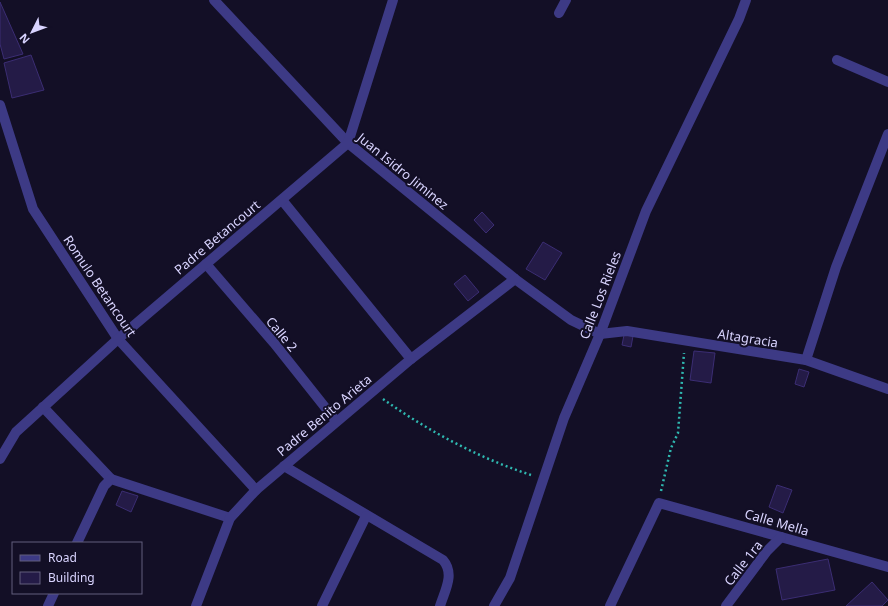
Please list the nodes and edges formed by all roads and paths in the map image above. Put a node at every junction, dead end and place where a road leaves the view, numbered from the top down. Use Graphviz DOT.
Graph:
graph roads {
  1 [pos="214,0"];
  2 [pos="394,0"];
  3 [pos="566,0"];
  4 [pos="746,0"];
  5 [pos="558,13"];
  6 [pos="837,60"];
  7 [pos="888,82"];
  8 [pos="0,105"];
  9 [pos="888,134"];
  10 [pos="348,143"];
  11 [pos="282,200"];
  12 [pos="206,264"];
  13 [pos="515,279"];
  14 [pos="600,334"];
  15 [pos="118,339"];
  16 [pos="685,340"];
  17 [pos="411,359"];
  18 [pos="806,360"];
  19 [pos="888,389"];
  20 [pos="372,391"];
  21 [pos="43,407"];
  22 [pos="336,421"];
  23 [pos="0,459"];
  24 [pos="284,466"];
  25 [pos="111,479"];
  26 [pos="543,479"];
  27 [pos="256,490"];
  28 [pos="658,503"];
  29 [pos="366,516"];
  30 [pos="230,518"];
  31 [pos="781,537"];
  32 [pos="77,542"];
  33 [pos="888,567"];
  34 [pos="54,594"];
  35 [pos="48,606"];
  36 [pos="196,606"];
  37 [pos="322,606"];
  38 [pos="440,606"];
  39 [pos="494,606"];
  40 [pos="610,606"];
  41 [pos="726,606"];
  1 -- 10 [label="street, Juan Isidro Jiminez"];
  2 -- 10 [label="street"];
  3 -- 5 [label="street"];
  4 -- 14 [label="street, Calle Los Rieles"];
  6 -- 7 [label="street"];
  8 -- 15 [label="street, Romulo Betancourt"];
  9 -- 18 [label="street"];
  10 -- 11 [label="street, Padre Betancourt"];
  10 -- 13 [label="street, Juan Isidro Jiminez"];
  11 -- 12 [label="street, Padre Betancourt"];
  11 -- 17 [label="street"];
  12 -- 15 [label="street, Padre Betancourt"];
  12 -- 22 [label="street, Calle 2"];
  13 -- 14 [label="street, Juan Isidro Jiminez"];
  13 -- 17 [label="street, Padre Benito Arieta"];
  14 -- 16 [label="street, Altagracia"];
  14 -- 26 [label="street, Calle Los Rieles"];
  15 -- 21 [label="street, Padre Betancourt"];
  15 -- 27 [label="street, Romulo Betancourt"];
  16 -- 18 [label="street, Altagracia"];
  16 -- 28 [label="path"];
  17 -- 20 [label="street, Padre Benito Arieta"];
  18 -- 19 [label="street, Altagracia"];
  20 -- 22 [label="street, Padre Benito Arieta"];
  20 -- 26 [label="path"];
  21 -- 23 [label="street, Padre Betancourt"];
  21 -- 25 [label="street"];
  22 -- 24 [label="street, Padre Benito Arieta"];
  24 -- 27 [label="street, Padre Benito Arieta"];
  24 -- 29 [label="street"];
  25 -- 30 [label="street"];
  25 -- 32 [label="street"];
  26 -- 39 [label="street, Calle Los Rieles"];
  27 -- 30 [label="street, Padre Benito Arieta"];
  28 -- 31 [label="street, Calle Mella"];
  28 -- 40 [label="street"];
  29 -- 37 [label="street"];
  29 -- 38 [label="street"];
  30 -- 36 [label="street, Padre Benito Arieta"];
  31 -- 33 [label="street, Calle Mella"];
  31 -- 41 [label="street, Calle 1ra"];
  34 -- 35 [label="street"];
}
